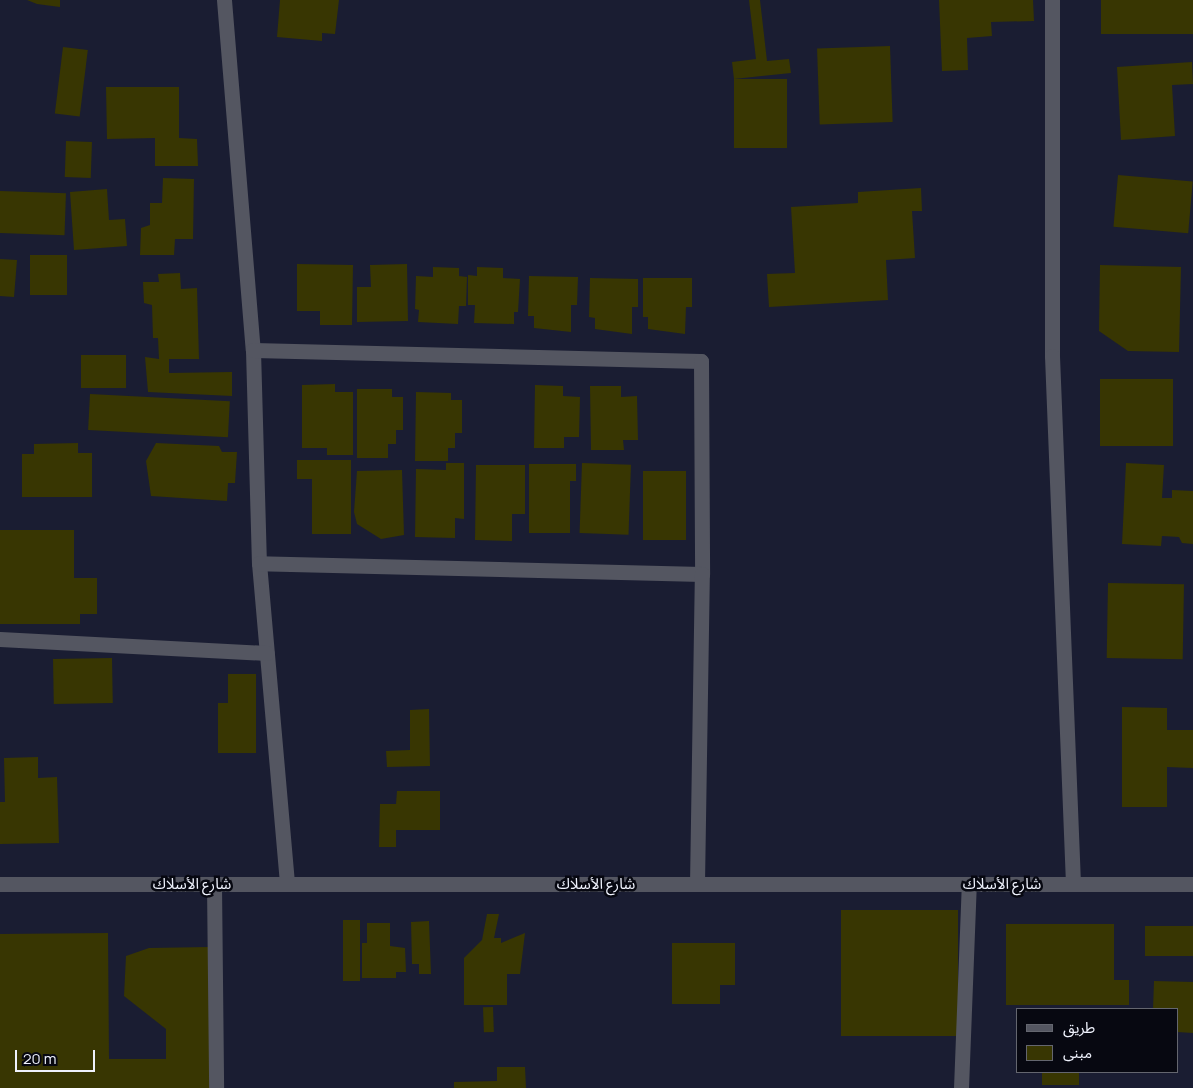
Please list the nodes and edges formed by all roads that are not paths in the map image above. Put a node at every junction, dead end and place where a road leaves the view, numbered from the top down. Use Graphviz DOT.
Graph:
graph roads {
  1 [pos="224,0"];
  2 [pos="1052,0"];
  3 [pos="254,350"];
  4 [pos="259,563"];
  5 [pos="702,574"];
  6 [pos="0,639"];
  7 [pos="267,652"];
  8 [pos="0,884"];
  9 [pos="214,884"];
  10 [pos="287,884"];
  11 [pos="697,884"];
  12 [pos="969,884"];
  13 [pos="1073,884"];
  14 [pos="1193,884"];
  15 [pos="216,1088"];
  16 [pos="961,1088"];
  1 -- 3 [label="street"];
  2 -- 13 [label="street"];
  3 -- 4 [label="street"];
  3 -- 5 [label="street"];
  4 -- 5 [label="street"];
  4 -- 7 [label="street"];
  5 -- 11 [label="street"];
  6 -- 7 [label="street"];
  7 -- 10 [label="street"];
  8 -- 9 [label="street, شارع الأسلاك"];
  9 -- 10 [label="street, شارع الأسلاك"];
  9 -- 15 [label="street"];
  10 -- 11 [label="street, شارع الأسلاك"];
  11 -- 12 [label="street, شارع الأسلاك"];
  12 -- 13 [label="street, شارع الأسلاك"];
  12 -- 16 [label="street"];
  13 -- 14 [label="street, شارع الأسلاك"];
}
